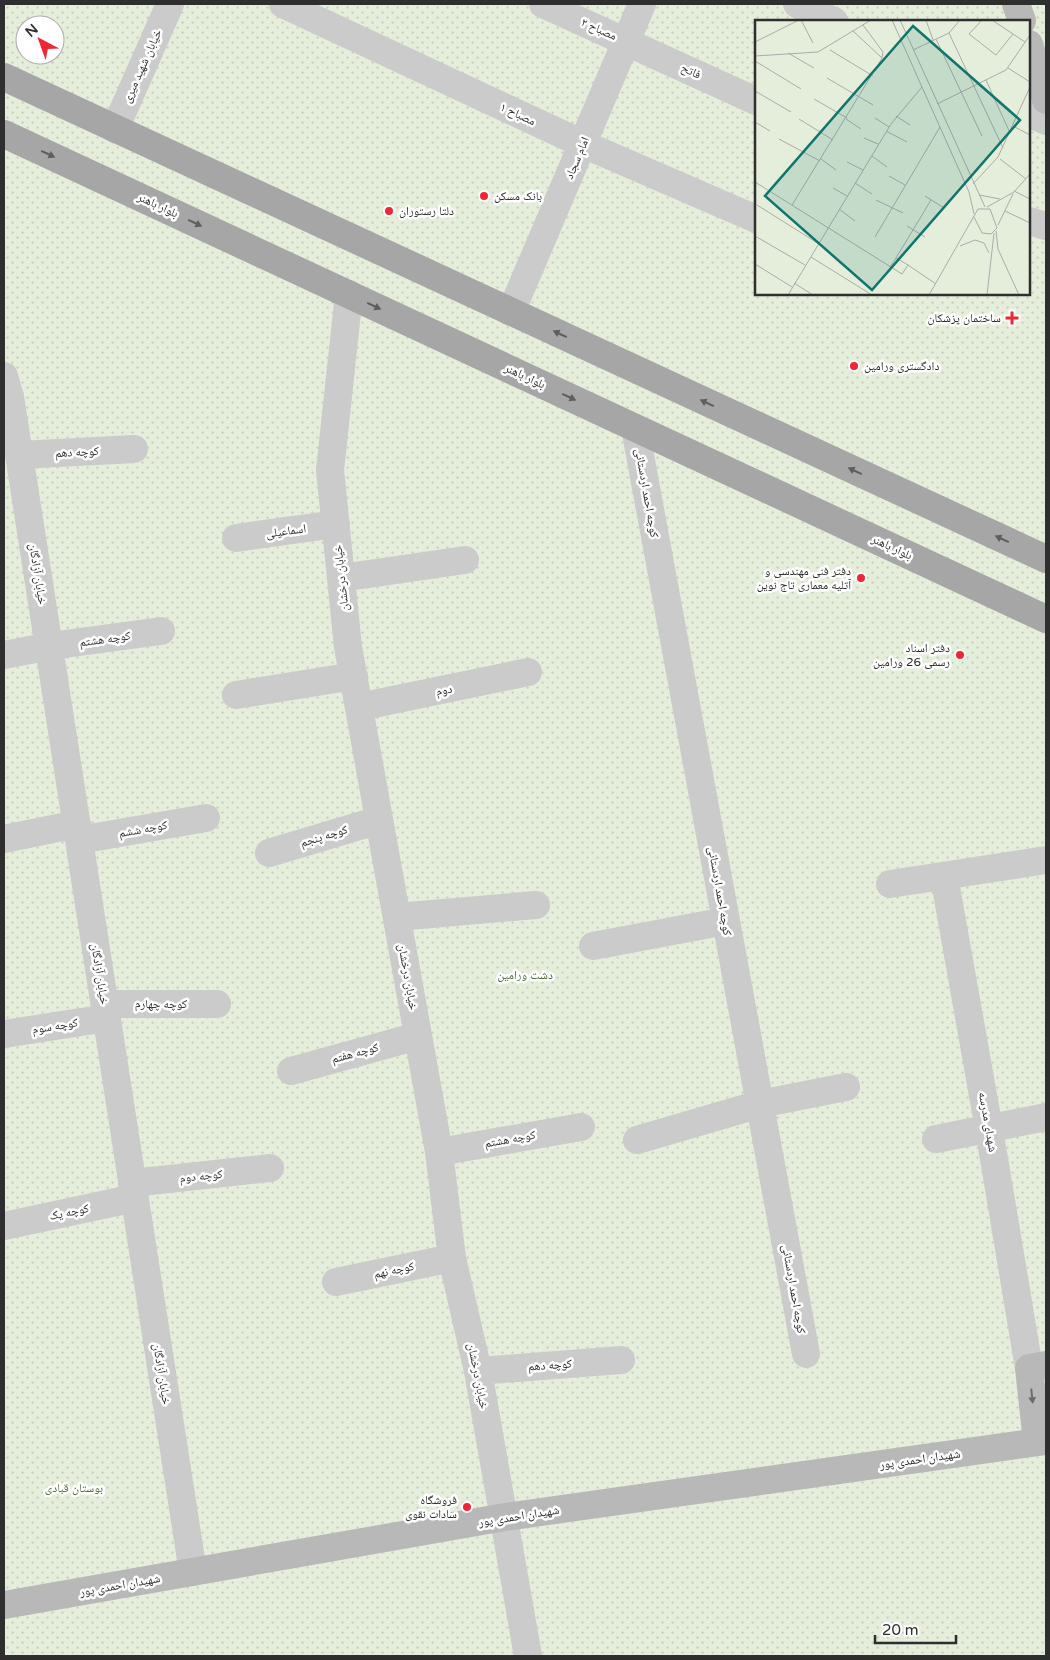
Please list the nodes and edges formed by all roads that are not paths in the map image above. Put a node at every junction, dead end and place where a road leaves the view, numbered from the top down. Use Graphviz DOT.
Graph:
graph roads {
  1 [pos="170,4"];
  2 [pos="283,4"];
  3 [pos="544,4"];
  4 [pos="642,4"];
  5 [pos="797,4"];
  6 [pos="1016,4"];
  7 [pos="832,20"];
  8 [pos="1022,20"];
  9 [pos="627,41"];
  10 [pos="1030,46"];
  11 [pos="1042,70"];
  12 [pos="4,77"];
  13 [pos="1046,100"];
  14 [pos="755,101"];
  15 [pos="1030,113"];
  16 [pos="1046,121"];
  17 [pos="115,129"];
  18 [pos="4,134"];
  19 [pos="583,144"];
  20 [pos="755,219"];
  21 [pos="1030,221"];
  22 [pos="1046,226"];
  23 [pos="349,294"];
  24 [pos="511,312"];
  25 [pos="4,376"];
  26 [pos="635,428"];
  27 [pos="134,449"];
  28 [pos="15,464"];
  29 [pos="336,524"];
  30 [pos="236,538"];
  31 [pos="465,560"];
  32 [pos="1046,560"];
  33 [pos="341,578"];
  34 [pos="1046,619"];
  35 [pos="160,632"];
  36 [pos="50,646"];
  37 [pos="4,655"];
  38 [pos="528,672"];
  39 [pos="354,676"];
  40 [pos="236,694"];
  41 [pos="359,707"];
  42 [pos="206,818"];
  43 [pos="379,820"];
  44 [pos="78,832"];
  45 [pos="4,839"];
  46 [pos="269,853"];
  47 [pos="1046,860"];
  48 [pos="944,876"];
  49 [pos="890,884"];
  50 [pos="536,904"];
  51 [pos="397,917"];
  52 [pos="726,921"];
  53 [pos="593,946"];
  54 [pos="218,1004"];
  55 [pos="106,1011"];
  56 [pos="4,1034"];
  57 [pos="418,1036"];
  58 [pos="291,1071"];
  59 [pos="846,1086"];
  60 [pos="760,1104"];
  61 [pos="1046,1117"];
  62 [pos="581,1127"];
  63 [pos="989,1129"];
  64 [pos="936,1139"];
  65 [pos="637,1140"];
  66 [pos="439,1152"];
  67 [pos="270,1168"];
  68 [pos="134,1191"];
  69 [pos="4,1226"];
  70 [pos="452,1258"];
  71 [pos="336,1282"];
  72 [pos="806,1354"];
  73 [pos="621,1360"];
  74 [pos="1037,1367"];
  75 [pos="478,1371"];
  76 [pos="1042,1442"];
  77 [pos="505,1517"];
  78 [pos="193,1572"];
  79 [pos="4,1605"];
  80 [pos="528,1656"];
  1 -- 17 [label="street, خیابان شهید میری"];
  2 -- 19 [label="street, مصباح ۱"];
  3 -- 9 [label="street, مصباح ۲"];
  4 -- 9 [label="street, امام سجاد"];
  5 -- 7 [label="street"];
  6 -- 8 [label="street"];
  9 -- 14 [label="street, فاتح"];
  9 -- 19 [label="street, امام سجاد"];
  10 -- 11 [label="street"];
  11 -- 13 [label="street"];
  12 -- 17 [label="main road"];
  15 -- 16 [label="street"];
  17 -- 24 [label="main road"];
  18 -- 23 [label="main road, بلوار باهنر, one-way"];
  19 -- 20 [label="street, مصباح ۱"];
  19 -- 24 [label="street, امام سجاد"];
  21 -- 22 [label="street"];
  23 -- 26 [label="main road, بلوار باهنر, one-way"];
  23 -- 29 [label="street, خیابان درخشان"];
  32 -- 24 [label="main road, one-way"];
  25 -- 28 [label="street, خیابان آزادگان"];
  26 -- 34 [label="main road, بلوار باهنر"];
  26 -- 52 [label="street, کوچه احمد اردستانی"];
  27 -- 28 [label="street, کوچه دهم"];
  28 -- 36 [label="street, خیابان آزادگان"];
  29 -- 30 [label="street, اسماعیلی"];
  29 -- 33 [label="street, خیابان درخشان"];
  31 -- 33 [label="street"];
  33 -- 39 [label="street, خیابان درخشان"];
  35 -- 36 [label="street, کوچه هشتم"];
  36 -- 37 [label="street"];
  36 -- 44 [label="street, خیابان آزادگان"];
  38 -- 41 [label="street, دوم"];
  39 -- 40 [label="street"];
  39 -- 41 [label="street, خیابان درخشان"];
  41 -- 43 [label="street, خیابان درخشان"];
  42 -- 44 [label="street, کوچه ششم"];
  43 -- 46 [label="street, کوچه پنجم"];
  43 -- 51 [label="street, خیابان درخشان"];
  44 -- 45 [label="street"];
  44 -- 55 [label="street, خیابان آزادگان"];
  47 -- 48 [label="street"];
  48 -- 49 [label="street"];
  48 -- 63 [label="street, شهدای مدرسه"];
  50 -- 51 [label="street"];
  51 -- 57 [label="street, خیابان درخشان"];
  52 -- 53 [label="street"];
  52 -- 60 [label="street, کوچه احمد اردستانی"];
  54 -- 55 [label="street, کوچه چهارم"];
  55 -- 56 [label="street, کوچه سوم"];
  55 -- 68 [label="street, خیابان آزادگان"];
  57 -- 58 [label="street, کوچه هفتم"];
  57 -- 66 [label="street, خیابان درخشان"];
  59 -- 60 [label="street"];
  60 -- 65 [label="street"];
  60 -- 72 [label="street, کوچه احمد اردستانی"];
  61 -- 63 [label="street"];
  62 -- 66 [label="street, کوچه هشتم"];
  63 -- 64 [label="street"];
  63 -- 74 [label="street, شهدای مدرسه"];
  66 -- 70 [label="street, خیابان درخشان"];
  67 -- 68 [label="street, کوچه دوم"];
  68 -- 69 [label="street, کوچه یک"];
  68 -- 78 [label="street, خیابان آزادگان"];
  70 -- 71 [label="street, کوچه نهم"];
  70 -- 75 [label="street, خیابان درخشان"];
  73 -- 75 [label="street, کوچه دهم"];
  74 -- 76 [label="street, one-way"];
  75 -- 77 [label="street, خیابان درخشان"];
  76 -- 77 [label="street, شهیدان احمدی پور"];
  77 -- 78 [label="street, شهیدان احمدی پور"];
  77 -- 80 [label="street, خیابان درخشان"];
  78 -- 79 [label="street, شهیدان احمدی پور"];
}
